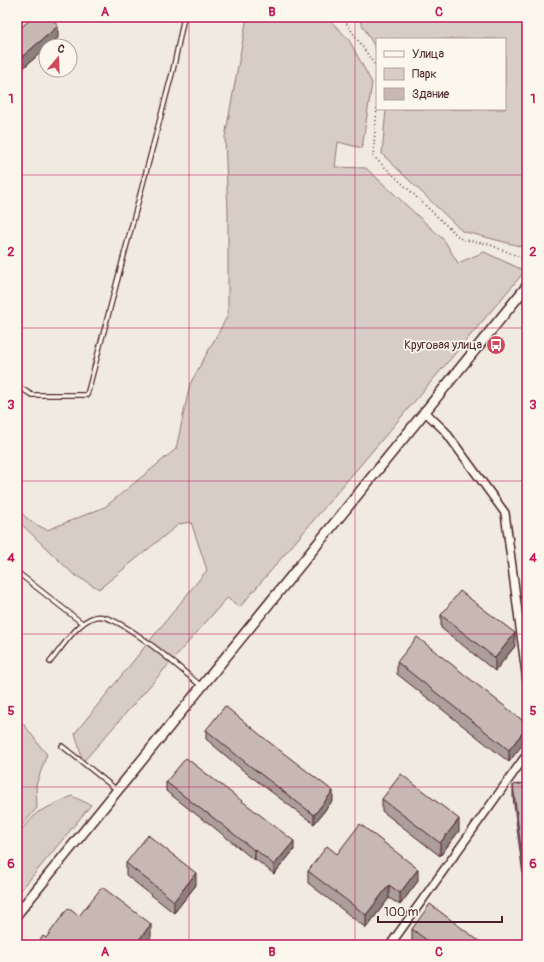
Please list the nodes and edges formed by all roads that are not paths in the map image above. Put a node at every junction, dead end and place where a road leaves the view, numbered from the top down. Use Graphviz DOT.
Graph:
graph roads {
  1 [pos="31,17"];
  2 [pos="184,17"];
  3 [pos="17,29"];
  4 [pos="527,286"];
  5 [pos="17,386"];
  6 [pos="424,411"];
  7 [pos="17,572"];
  8 [pos="82,623"];
  9 [pos="50,662"];
  10 [pos="527,681"];
  11 [pos="201,686"];
  12 [pos="62,746"];
  13 [pos="527,754"];
  14 [pos="118,791"];
  15 [pos="17,914"];
  16 [pos="390,945"];
  1 -- 3 [label="lane"];
  2 -- 5 [label="lane"];
  4 -- 6 [label="main road"];
  6 -- 10 [label="street"];
  6 -- 11 [label="main road"];
  7 -- 8 [label="lane"];
  8 -- 9 [label="lane"];
  8 -- 11 [label="lane"];
  11 -- 14 [label="main road"];
  12 -- 14 [label="lane"];
  13 -- 16 [label="street"];
  14 -- 15 [label="main road"];
}
